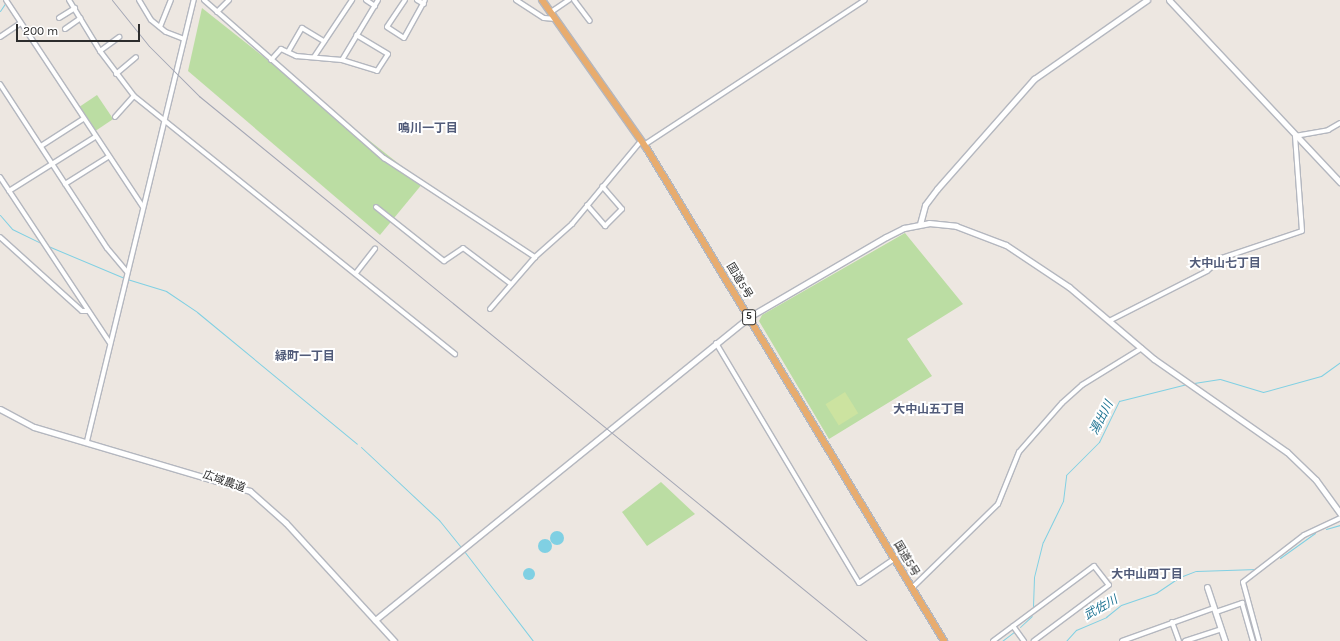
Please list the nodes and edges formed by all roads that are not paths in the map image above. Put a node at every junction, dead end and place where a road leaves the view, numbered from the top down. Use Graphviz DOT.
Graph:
graph roads {
  1 [pos="6,0"];
  2 [pos="70,0"];
  3 [pos="139,0"];
  4 [pos="171,0"];
  5 [pos="194,0"];
  6 [pos="204,0"];
  7 [pos="229,0"];
  8 [pos="352,0"];
  9 [pos="366,0"];
  10 [pos="378,0"];
  11 [pos="405,0"];
  12 [pos="417,0"];
  13 [pos="516,0"];
  14 [pos="542,0"];
  15 [pos="569,0"];
  16 [pos="574,0"];
  17 [pos="865,0"];
  18 [pos="1147,0"];
  19 [pos="1169,0"];
  20 [pos="425,2"];
  21 [pos="375,6"];
  22 [pos="75,8"];
  23 [pos="217,12"];
  24 [pos="551,12"];
  25 [pos="60,18"];
  26 [pos="81,18"];
  27 [pos="556,19"];
  28 [pos="590,21"];
  29 [pos="21,23"];
  30 [pos="160,27"];
  31 [pos="65,29"];
  32 [pos="356,35"];
  33 [pos="0,37"];
  34 [pos="119,37"];
  35 [pos="184,39"];
  36 [pos="324,41"];
  37 [pos="100,51"];
  38 [pos="288,52"];
  39 [pos="136,57"];
  40 [pos="314,57"];
  41 [pos="271,60"];
  42 [pos="342,60"];
  43 [pos="116,74"];
  44 [pos="0,84"];
  45 [pos="134,96"];
  46 [pos="115,117"];
  47 [pos="83,119"];
  48 [pos="164,120"];
  49 [pos="1340,123"];
  50 [pos="1295,136"];
  51 [pos="95,137"];
  52 [pos="642,143"];
  53 [pos="40,146"];
  54 [pos="108,157"];
  55 [pos="52,164"];
  56 [pos="0,177"];
  57 [pos="1340,182"];
  58 [pos="65,184"];
  59 [pos="602,186"];
  60 [pos="9,191"];
  61 [pos="587,205"];
  62 [pos="143,207"];
  63 [pos="376,207"];
  64 [pos="920,224"];
  65 [pos="0,237"];
  66 [pos="375,249"];
  67 [pos="535,257"];
  68 [pos="127,272"];
  69 [pos="356,274"];
  70 [pos="511,284"];
  71 [pos="490,309"];
  72 [pos="87,311"];
  73 [pos="749,317"];
  74 [pos="1111,320"];
  75 [pos="110,343"];
  76 [pos="716,343"];
  77 [pos="1142,348"];
  78 [pos="455,354"];
  79 [pos="0,409"];
  80 [pos="87,441"];
  81 [pos="1340,513"];
  82 [pos="1340,518"];
  83 [pos="894,559"];
  84 [pos="1207,587"];
  85 [pos="912,588"];
  86 [pos="1215,610"];
  87 [pos="375,620"];
  88 [pos="1172,622"];
  89 [pos="1013,626"];
  90 [pos="1221,629"];
  91 [pos="394,641"];
  92 [pos="944,641"];
  93 [pos="993,641"];
  94 [pos="1024,641"];
  95 [pos="1034,641"];
  96 [pos="1122,641"];
  97 [pos="1179,641"];
  98 [pos="1185,641"];
  99 [pos="1225,641"];
  100 [pos="1253,641"];
  101 [pos="1259,641"];
  1 -- 29 [label="street"];
  2 -- 22 [label="street"];
  3 -- 30 [label="street"];
  4 -- 30 [label="street"];
  5 -- 35 [label="street"];
  6 -- 23 [label="street"];
  7 -- 23 [label="street"];
  8 -- 36 [label="street"];
  9 -- 21 [label="street"];
  10 -- 21 [label="street"];
  11 -- 20 [label="street"];
  12 -- 20 [label="street"];
  13 -- 27 [label="street"];
  14 -- 24 [label="highway, 国道5号 / 5"];
  15 -- 24 [label="street"];
  16 -- 28 [label="street"];
  17 -- 52 [label="street"];
  18 -- 64 [label="street"];
  19 -- 50 [label="street"];
  21 -- 32 [label="street"];
  22 -- 25 [label="street"];
  22 -- 26 [label="street"];
  23 -- 41 [label="street"];
  24 -- 27 [label="highway, 国道5号 / 5"];
  26 -- 31 [label="street"];
  26 -- 37 [label="street"];
  27 -- 52 [label="highway, 国道5号 / 5"];
  29 -- 33 [label="street"];
  29 -- 47 [label="street"];
  30 -- 35 [label="street"];
  32 -- 42 [label="street"];
  32 -- 42 [label="street"];
  34 -- 37 [label="street"];
  35 -- 48 [label="street"];
  36 -- 38 [label="street"];
  36 -- 40 [label="street"];
  37 -- 43 [label="street"];
  38 -- 40 [label="street"];
  38 -- 41 [label="street"];
  39 -- 43 [label="street"];
  40 -- 42 [label="street"];
  41 -- 67 [label="street"];
  43 -- 45 [label="street"];
  44 -- 53 [label="street"];
  45 -- 46 [label="street"];
  45 -- 48 [label="street"];
  47 -- 51 [label="street"];
  47 -- 53 [label="street"];
  48 -- 62 [label="street"];
  48 -- 69 [label="street"];
  49 -- 50 [label="street"];
  50 -- 57 [label="street"];
  50 -- 74 [label="street"];
  51 -- 54 [label="street"];
  51 -- 55 [label="street"];
  52 -- 59 [label="street"];
  52 -- 73 [label="highway, 国道5号 / 5"];
  53 -- 55 [label="street"];
  54 -- 58 [label="street"];
  54 -- 62 [label="street"];
  55 -- 58 [label="street"];
  55 -- 60 [label="street"];
  56 -- 60 [label="street"];
  58 -- 68 [label="street"];
  59 -- 61 [label="street"];
  59 -- 61 [label="street"];
  60 -- 72 [label="street"];
  61 -- 67 [label="street"];
  62 -- 68 [label="street"];
  63 -- 70 [label="street"];
  64 -- 73 [label="street"];
  64 -- 74 [label="street"];
  65 -- 72 [label="street"];
  66 -- 69 [label="street"];
  67 -- 70 [label="street"];
  68 -- 75 [label="street"];
  69 -- 78 [label="street"];
  70 -- 71 [label="street"];
  72 -- 75 [label="street"];
  73 -- 76 [label="street"];
  73 -- 83 [label="highway, 国道5号 / 5"];
  74 -- 77 [label="street"];
  75 -- 80 [label="street"];
  76 -- 83 [label="street"];
  76 -- 87 [label="street"];
  77 -- 81 [label="street"];
  77 -- 85 [label="street"];
  79 -- 80 [label="street, 広域農道"];
  80 -- 87 [label="street, 広域農道"];
  82 -- 101 [label="street"];
  83 -- 85 [label="highway, 国道5号 / 5"];
  84 -- 86 [label="street"];
  85 -- 92 [label="highway, 国道5号 / 5"];
  86 -- 88 [label="street"];
  86 -- 90 [label="street"];
  86 -- 100 [label="street"];
  87 -- 91 [label="street, 広域農道"];
  88 -- 96 [label="street"];
  88 -- 97 [label="street"];
  89 -- 93 [label="street"];
  89 -- 94 [label="street"];
  89 -- 95 [label="street"];
  90 -- 98 [label="street"];
  90 -- 99 [label="street"];
}
